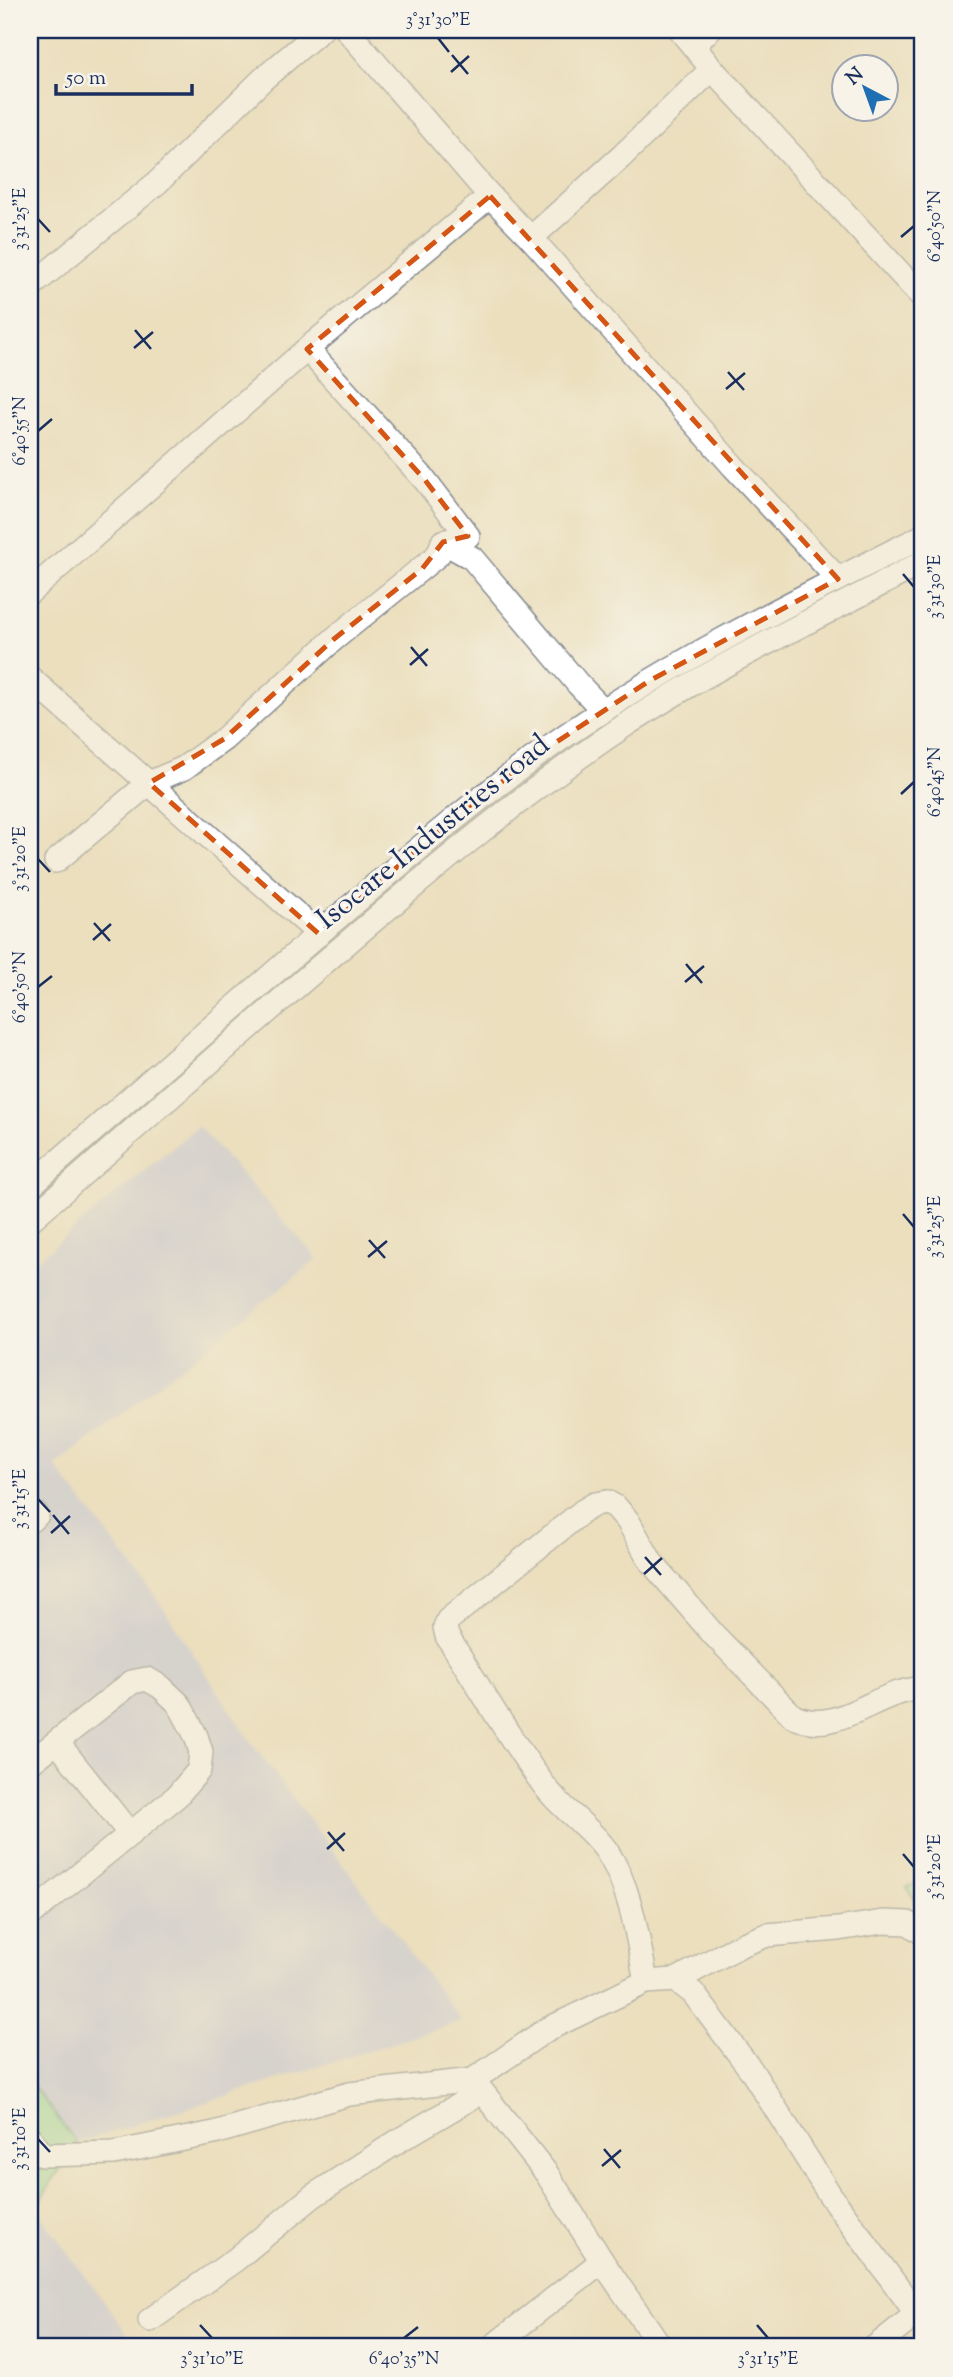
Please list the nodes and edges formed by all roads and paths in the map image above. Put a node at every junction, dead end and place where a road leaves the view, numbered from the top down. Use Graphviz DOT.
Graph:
graph roads {
  1 [pos="321,30"];
  2 [pos="347,30"];
  3 [pos="694,35"];
  4 [pos="712,69"];
  5 [pos="490,196"];
  6 [pos="531,237"];
  7 [pos="30,287"];
  8 [pos="923,298"];
  9 [pos="307,349"];
  10 [pos="923,536"];
  11 [pos="443,542"];
  12 [pos="923,562"];
  13 [pos="838,579"];
  14 [pos="30,592"];
  15 [pos="30,678"];
  16 [pos="603,710"];
  17 [pos="149,783"];
  18 [pos="56,861"];
  19 [pos="319,934"];
  20 [pos="30,1186"];
  21 [pos="30,1220"];
  22 [pos="923,1689"];
  23 [pos="57,1742"];
  24 [pos="30,1763"];
  25 [pos="130,1834"];
  26 [pos="30,1916"];
  27 [pos="923,1933"];
  28 [pos="676,1980"];
  29 [pos="646,1982"];
  30 [pos="477,2086"];
  31 [pos="30,2138"];
  32 [pos="602,2261"];
  33 [pos="920,2312"];
  34 [pos="150,2320"];
  35 [pos="492,2347"];
  36 [pos="661,2347"];
  37 [pos="875,2347"];
  1 -- 7 [label="street"];
  2 -- 5 [label="street"];
  3 -- 4 [label="street"];
  4 -- 6 [label="street"];
  4 -- 8 [label="street"];
  5 -- 6 [label="street"];
  5 -- 9 [label="street"];
  6 -- 13 [label="street"];
  9 -- 11 [label="street"];
  9 -- 14 [label="street"];
  10 -- 13 [label="street, Isocare Industries road"];
  11 -- 16 [label="street"];
  11 -- 17 [label="street"];
  12 -- 21 [label="street, Isocare Industries road"];
  13 -- 16 [label="street, Isocare Industries road"];
  15 -- 17 [label="street"];
  16 -- 19 [label="street, Isocare Industries road"];
  17 -- 18 [label="street"];
  17 -- 19 [label="street"];
  19 -- 20 [label="street, Isocare Industries road"];
  22 -- 29 [label="street"];
  23 -- 24 [label="street"];
  23 -- 25 [label="street"];
  23 -- 25 [label="street"];
  25 -- 26 [label="street"];
  27 -- 28 [label="street"];
  28 -- 29 [label="street"];
  28 -- 33 [label="street"];
  29 -- 30 [label="street"];
  30 -- 31 [label="street"];
  30 -- 32 [label="street"];
  30 -- 34 [label="street"];
  32 -- 35 [label="street"];
  32 -- 36 [label="street"];
  33 -- 37 [label="street"];
}
